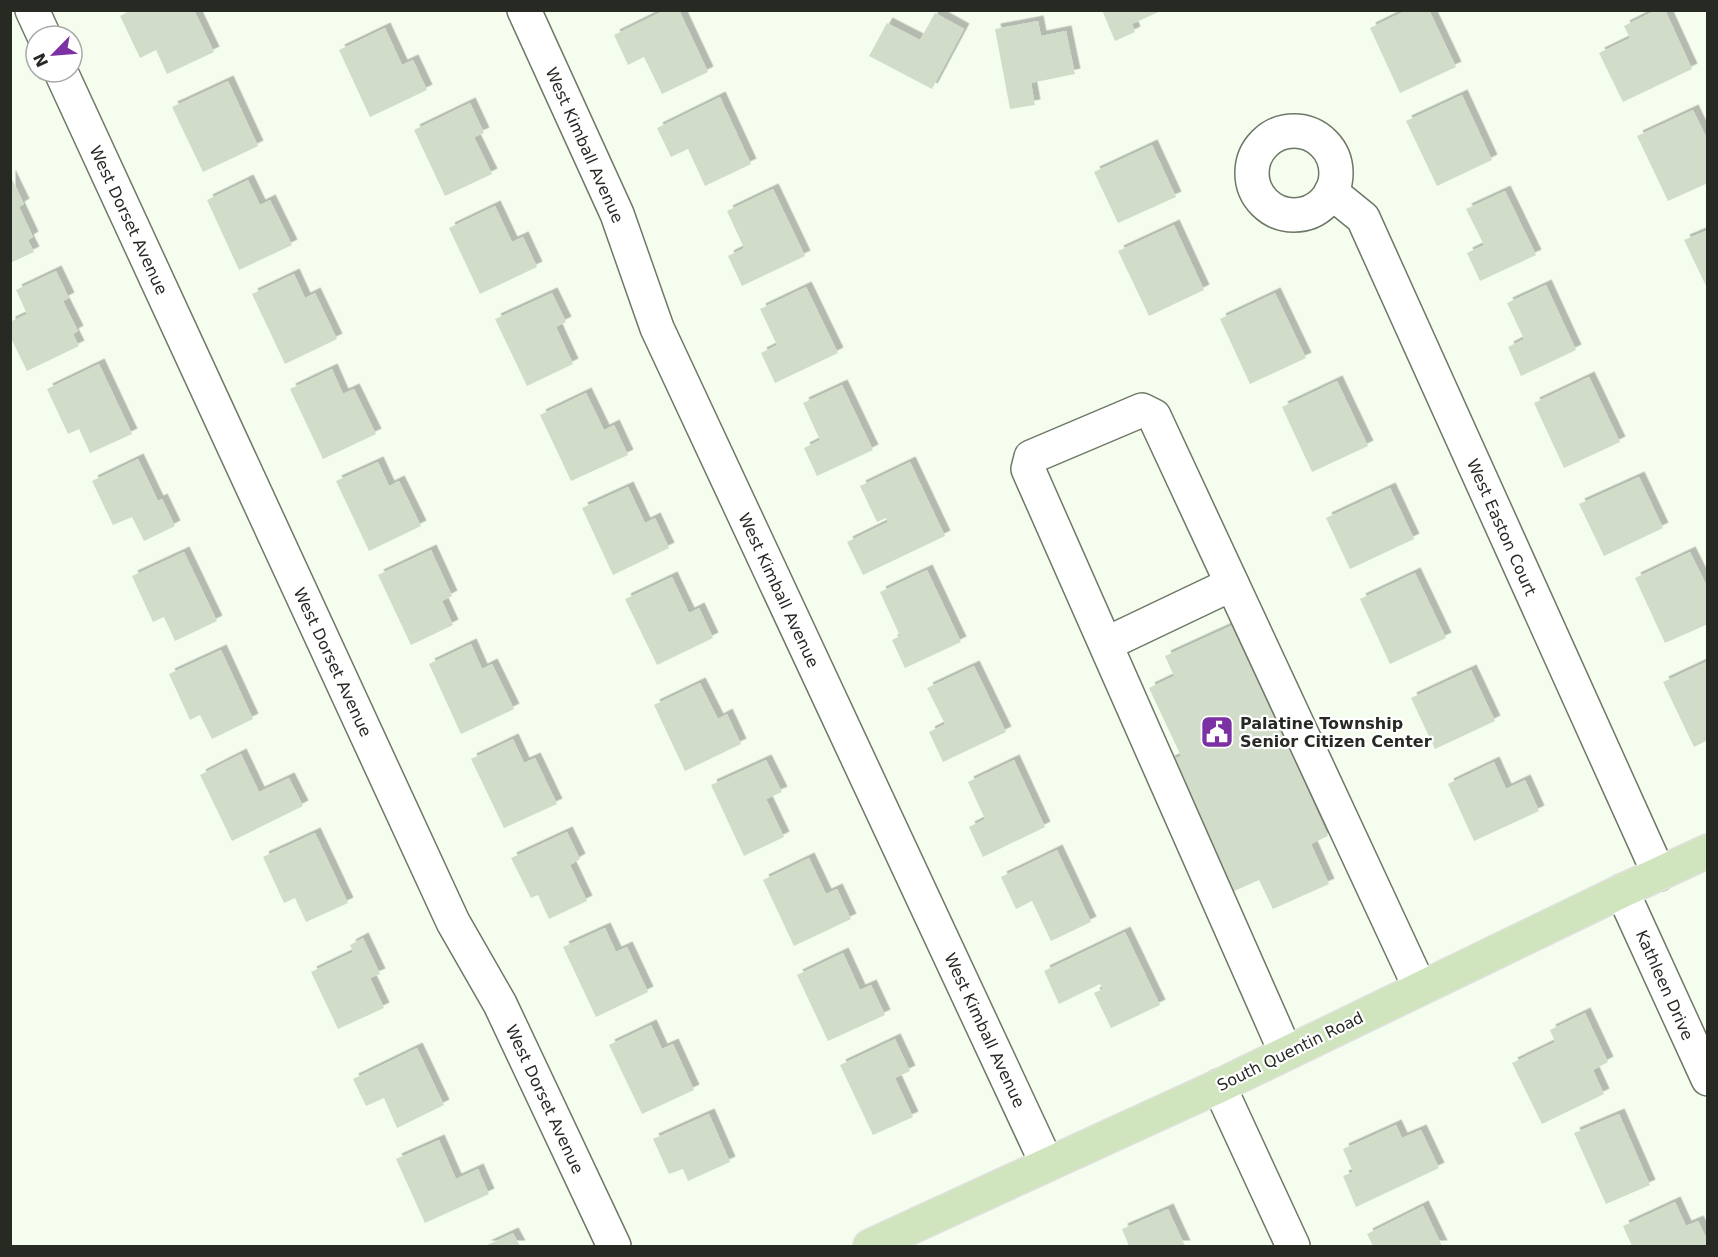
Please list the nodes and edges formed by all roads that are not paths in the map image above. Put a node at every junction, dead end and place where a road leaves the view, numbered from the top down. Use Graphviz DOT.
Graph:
graph roads {
  1 [pos="32,10"];
  2 [pos="524,10"];
  3 [pos="38,24"];
  4 [pos="67,84"];
  5 [pos="1331,192"];
  6 [pos="1232,584"];
  7 [pos="1106,644"];
  8 [pos="1707,851"];
  9 [pos="1659,874"];
  10 [pos="1622,891"];
  11 [pos="1420,988"];
  12 [pos="1287,1053"];
  13 [pos="1707,1079"];
  14 [pos="1219,1086"];
  15 [pos="1047,1164"];
  16 [pos="614,1246"];
  17 [pos="870,1246"];
  18 [pos="1293,1246"];
  1 -- 3 [label="street"];
  2 -- 15 [label="street, West Kimball Avenue"];
  4 -- 16 [label="street, West Dorset Avenue"];
  5 -- 9 [label="street, West Easton Court"];
  6 -- 7 [label="street"];
  6 -- 7 [label="street"];
  6 -- 11 [label="street"];
  7 -- 12 [label="street"];
  8 -- 9 [label="main road, South Quentin Road"];
  9 -- 10 [label="main road, South Quentin Road"];
  10 -- 11 [label="main road, South Quentin Road"];
  10 -- 13 [label="street, Kathleen Drive"];
  11 -- 12 [label="main road, South Quentin Road"];
  12 -- 14 [label="main road, South Quentin Road"];
  14 -- 15 [label="main road, South Quentin Road"];
  14 -- 18 [label="street"];
  15 -- 17 [label="main road, South Quentin Road"];
}
